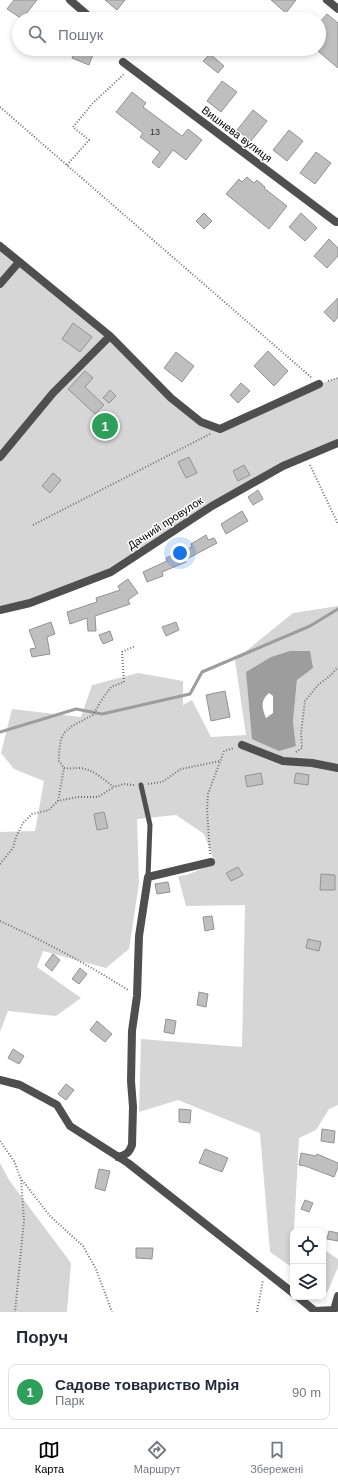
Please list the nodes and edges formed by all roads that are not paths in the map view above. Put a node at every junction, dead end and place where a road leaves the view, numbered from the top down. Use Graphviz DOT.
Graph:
graph roads {
  1 [pos="70,0"];
  2 [pos="327,0"];
  3 [pos="338,9"];
  4 [pos="84,12"];
  5 [pos="123,62"];
  6 [pos="338,222"];
  7 [pos="0,246"];
  8 [pos="18,262"];
  9 [pos="0,284"];
  10 [pos="110,336"];
  11 [pos="319,384"];
  12 [pos="338,443"];
  13 [pos="0,457"];
  14 [pos="0,610"];
  15 [pos="242,745"];
  16 [pos="338,768"];
  17 [pos="141,785"];
  18 [pos="211,862"];
  19 [pos="148,877"];
  20 [pos="0,1080"];
  21 [pos="118,1157"];
  22 [pos="290,1291"];
  23 [pos="338,1296"];
  24 [pos="302,1300"];
  25 [pos="333,1311"];
  1 -- 4 [label="street"];
  2 -- 3 [label="street"];
  5 -- 6 [label="street, Вишнева вулиця"];
  7 -- 8 [label="street"];
  8 -- 9 [label="street"];
  8 -- 10 [label="street"];
  10 -- 11 [label="street"];
  10 -- 13 [label="street"];
  12 -- 14 [label="street, Дачний провулок"];
  15 -- 16 [label="street"];
  17 -- 19 [label="lane"];
  18 -- 19 [label="street"];
  19 -- 21 [label="street"];
  20 -- 21 [label="street"];
  21 -- 22 [label="street"];
  23 -- 25 [label="street"];
  24 -- 25 [label="street"];
}
